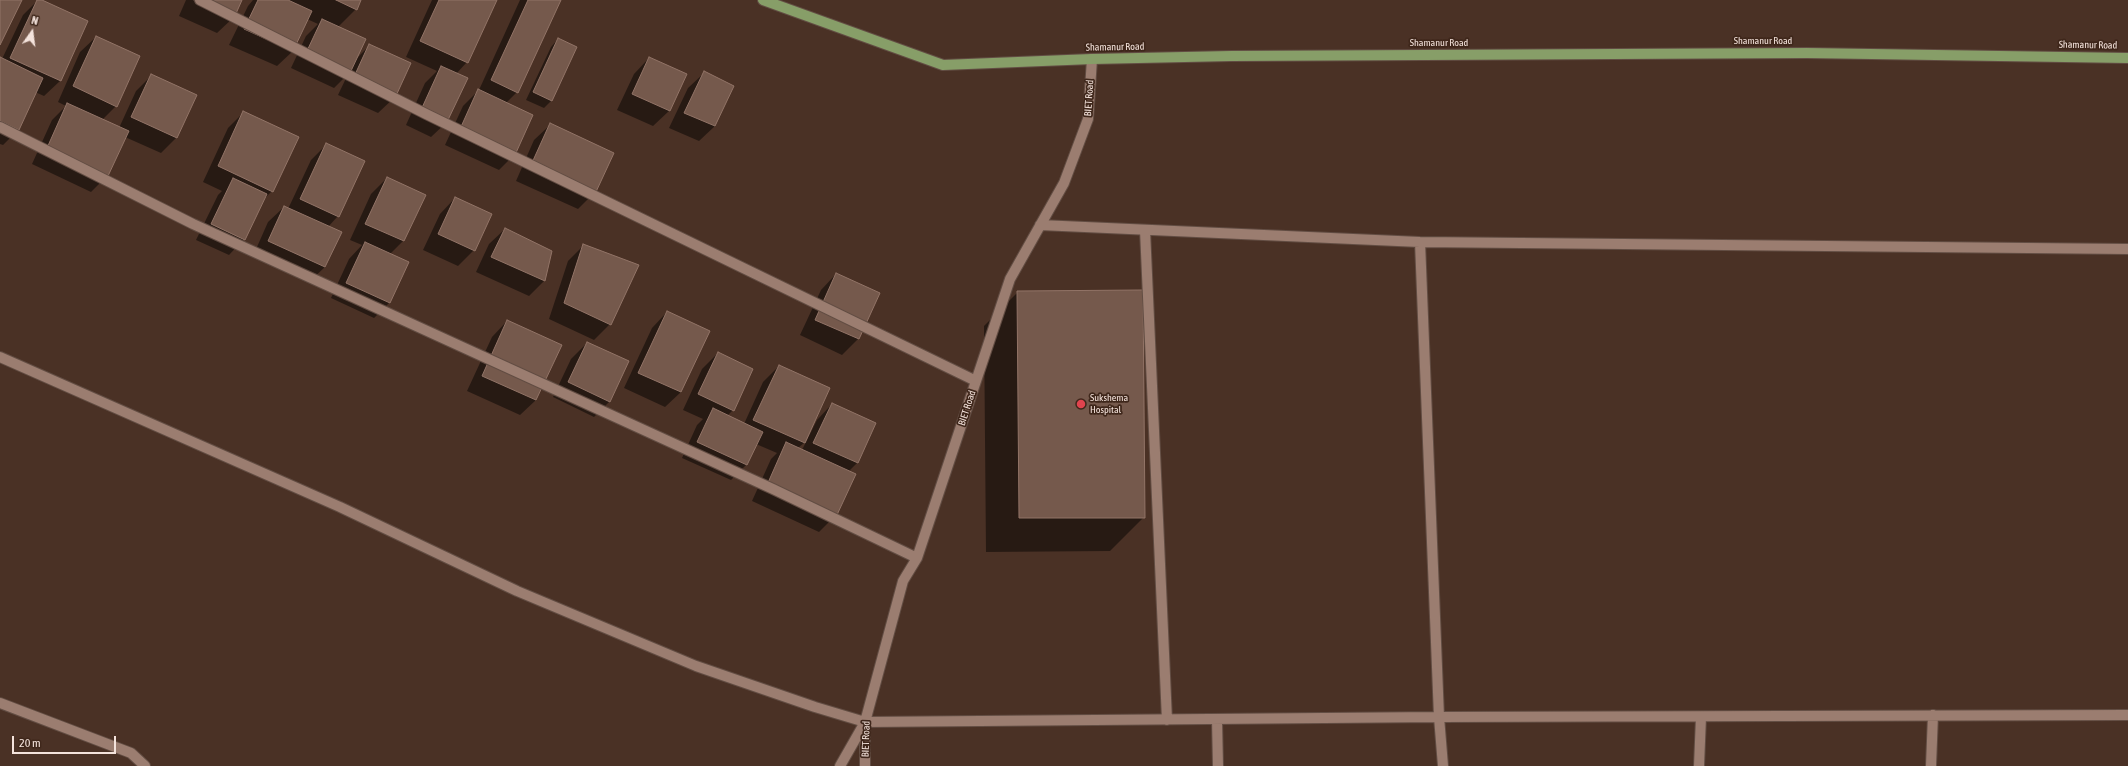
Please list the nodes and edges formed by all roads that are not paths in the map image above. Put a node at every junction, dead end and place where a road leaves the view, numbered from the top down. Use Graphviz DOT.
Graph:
graph roads {
  1 [pos="200,0"];
  2 [pos="763,0"];
  3 [pos="2128,58"];
  4 [pos="1092,59"];
  5 [pos="0,127"];
  6 [pos="1040,225"];
  7 [pos="1145,230"];
  8 [pos="1420,242"];
  9 [pos="2128,249"];
  10 [pos="0,357"];
  11 [pos="976,381"];
  12 [pos="917,558"];
  13 [pos="0,704"];
  14 [pos="2128,715"];
  15 [pos="1933,716"];
  16 [pos="1439,717"];
  17 [pos="1701,717"];
  18 [pos="1167,720"];
  19 [pos="1217,720"];
  20 [pos="865,722"];
  21 [pos="145,766"];
  22 [pos="840,766"];
  23 [pos="865,766"];
  24 [pos="1218,766"];
  25 [pos="1443,766"];
  26 [pos="1699,766"];
  27 [pos="1931,766"];
  1 -- 11 [label="street"];
  2 -- 4 [label="main road, Shamanur Road"];
  3 -- 4 [label="main road, Shamanur Road"];
  4 -- 6 [label="street, BIET Road"];
  5 -- 12 [label="street"];
  6 -- 7 [label="street"];
  6 -- 11 [label="street, BIET Road"];
  7 -- 8 [label="street"];
  7 -- 18 [label="street"];
  8 -- 9 [label="street"];
  8 -- 16 [label="street"];
  10 -- 20 [label="street"];
  11 -- 12 [label="street, BIET Road"];
  12 -- 20 [label="street, BIET Road"];
  13 -- 21 [label="street"];
  14 -- 15 [label="street"];
  15 -- 17 [label="street"];
  15 -- 27 [label="street"];
  16 -- 17 [label="street"];
  16 -- 19 [label="street"];
  16 -- 25 [label="street"];
  17 -- 26 [label="street"];
  18 -- 19 [label="street"];
  18 -- 20 [label="street"];
  19 -- 24 [label="street"];
  20 -- 22 [label="street"];
  20 -- 23 [label="street, BIET Road"];
}
